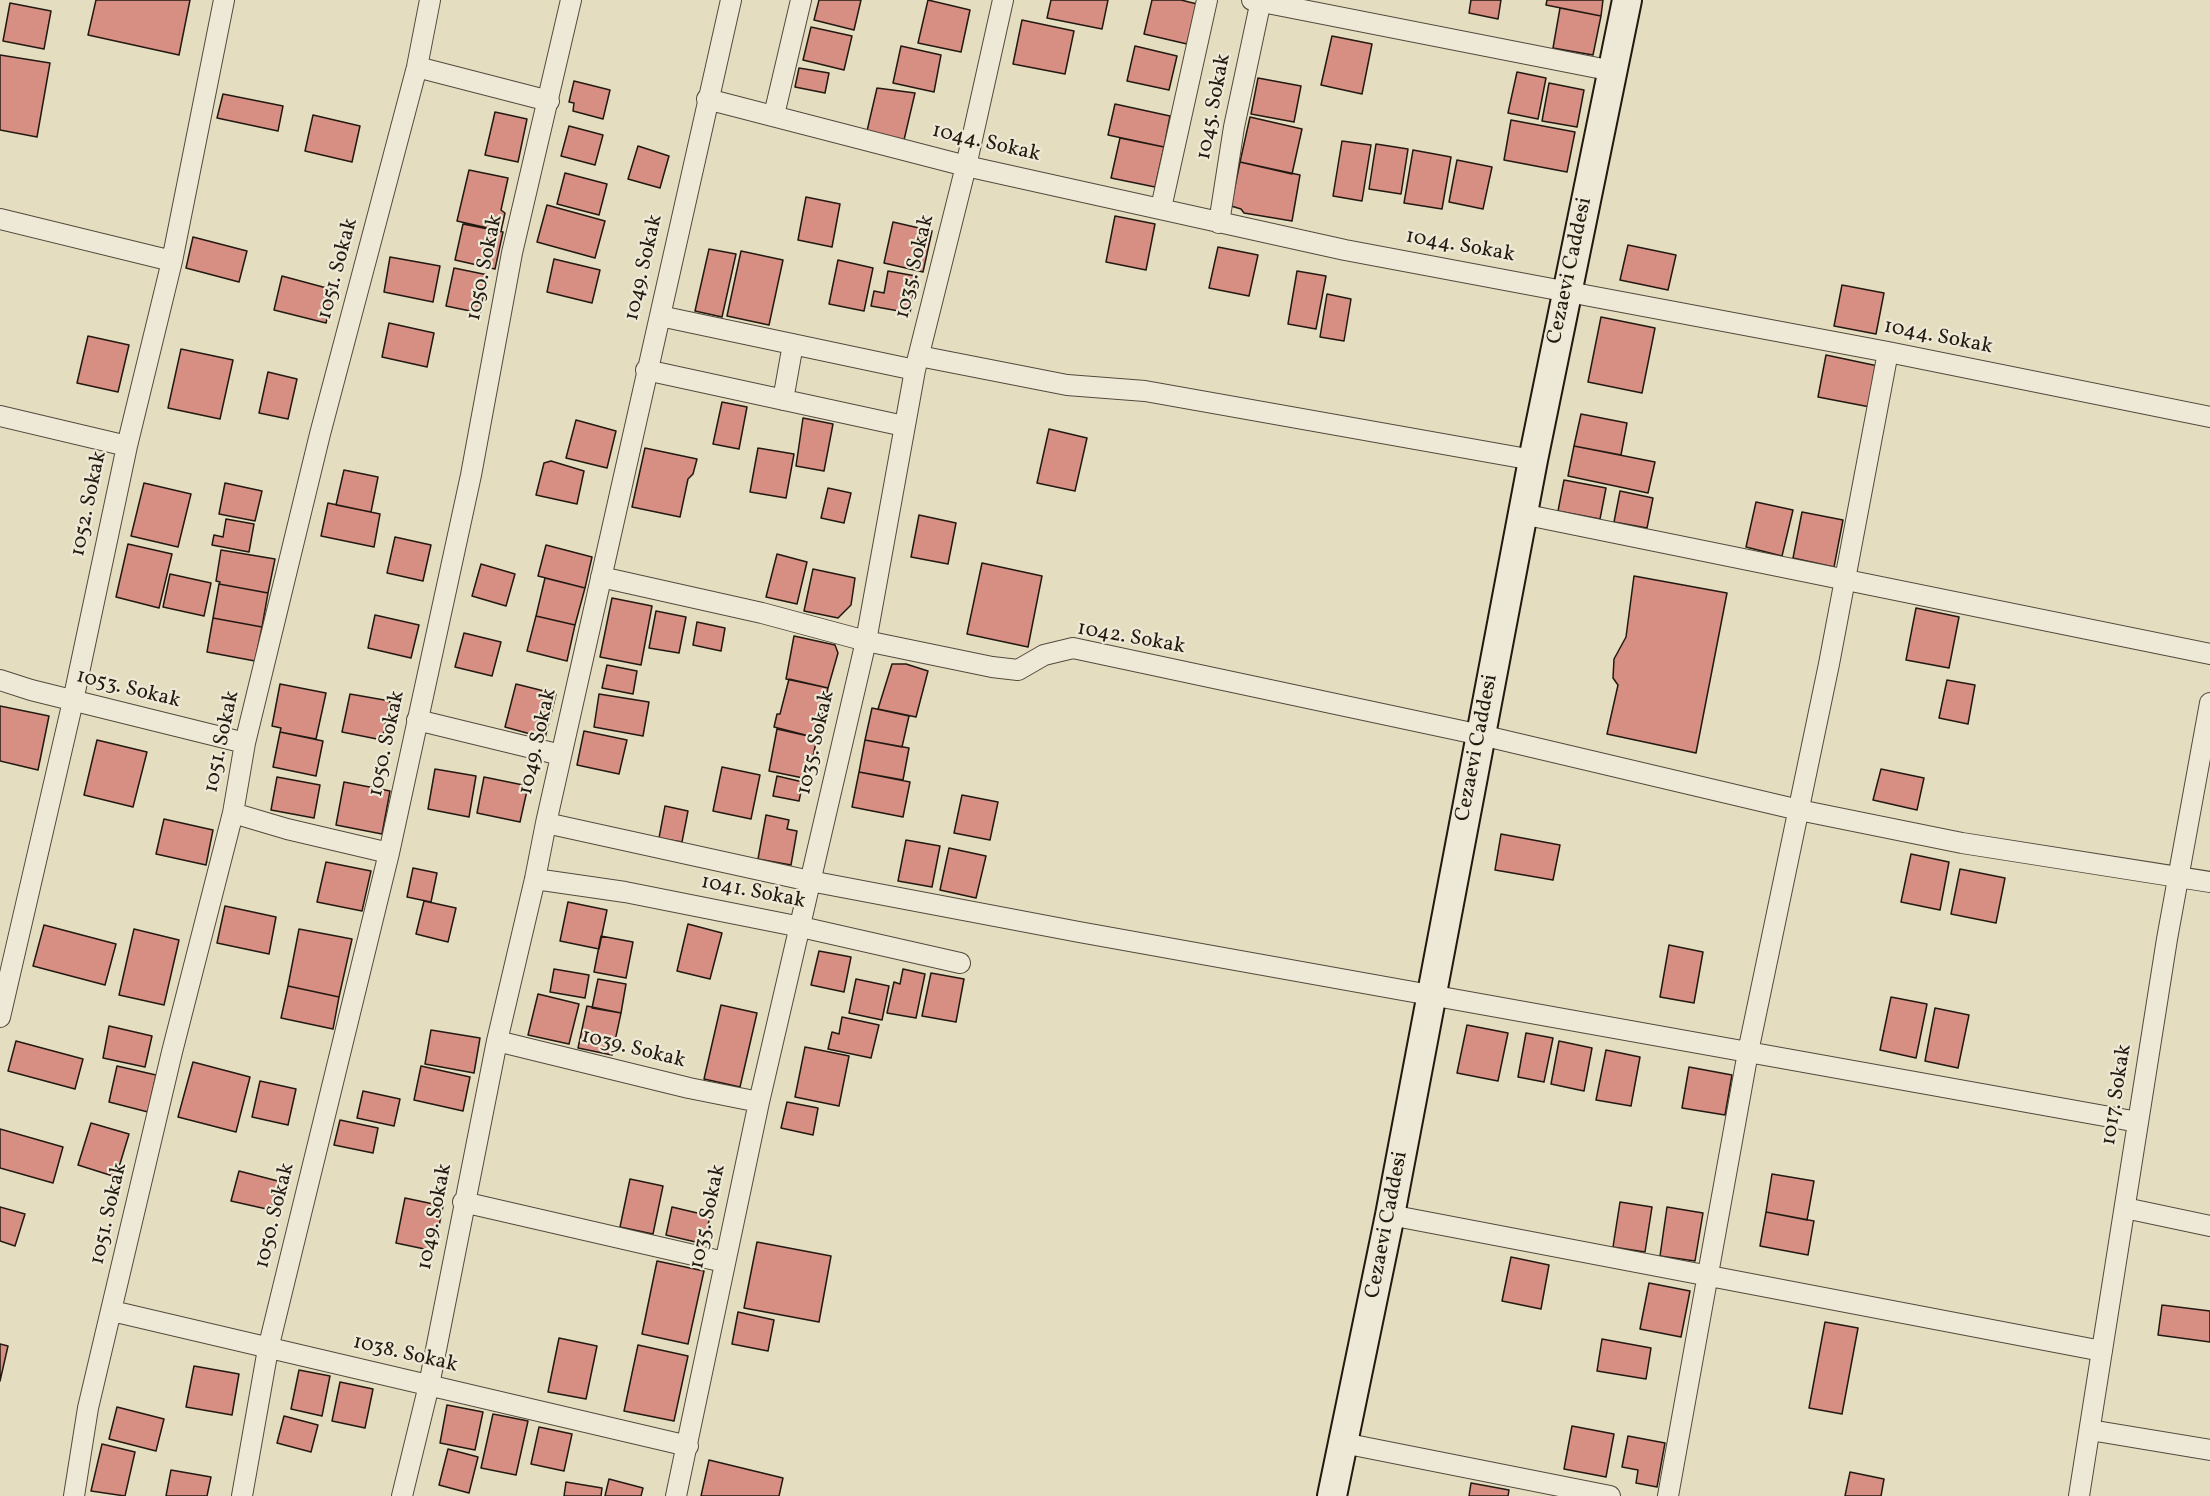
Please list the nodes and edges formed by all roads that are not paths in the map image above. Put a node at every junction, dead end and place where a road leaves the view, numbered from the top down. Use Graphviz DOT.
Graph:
graph roads {
  1 [pos="224,0"];
  2 [pos="430,0"];
  3 [pos="571,0"];
  4 [pos="731,0"];
  5 [pos="801,0"];
  6 [pos="1003,0"];
  7 [pos="1207,0"];
  8 [pos="1627,0"];
  9 [pos="1258,1"];
  10 [pos="417,67"];
  11 [pos="1612,71"];
  12 [pos="707,99"];
  13 [pos="549,101"];
  14 [pos="774,115"];
  15 [pos="966,166"];
  16 [pos="1161,208"];
  17 [pos="0,219"];
  18 [pos="1219,223"];
  19 [pos="172,261"];
  20 [pos="1567,290"];
  21 [pos="660,316"];
  22 [pos="793,344"];
  23 [pos="1888,352"];
  24 [pos="917,363"];
  25 [pos="646,370"];
  26 [pos="783,400"];
  27 [pos="0,416"];
  28 [pos="2210,417"];
  29 [pos="904,426"];
  30 [pos="127,446"];
  31 [pos="1533,460"];
  32 [pos="1522,514"];
  33 [pos="601,577"];
  34 [pos="1845,580"];
  35 [pos="866,641"];
  36 [pos="2210,654"];
  37 [pos="0,680"];
  38 [pos="73,701"];
  39 [pos="2210,703"];
  40 [pos="417,720"];
  41 [pos="1480,735"];
  42 [pos="245,744"];
  43 [pos="561,754"];
  44 [pos="1798,810"];
  45 [pos="233,813"];
  46 [pos="546,823"];
  47 [pos="389,853"];
  48 [pos="2178,876"];
  49 [pos="536,879"];
  50 [pos="810,881"];
  51 [pos="2210,882"];
  52 [pos="801,927"];
  53 [pos="9,941"];
  54 [pos="960,963"];
  55 [pos="1432,993"];
  56 [pos="0,1017"];
  57 [pos="497,1041"];
  58 [pos="1748,1052"];
  59 [pos="759,1102"];
  60 [pos="2138,1122"];
  61 [pos="463,1202"];
  62 [pos="2125,1208"];
  63 [pos="1390,1215"];
  64 [pos="2210,1226"];
  65 [pos="724,1262"];
  66 [pos="1708,1277"];
  67 [pos="112,1311"];
  68 [pos="268,1349"];
  69 [pos="2102,1351"];
  70 [pos="429,1384"];
  71 [pos="2090,1430"];
  72 [pos="1343,1443"];
  73 [pos="688,1446"];
  74 [pos="2210,1450"];
  75 [pos="74,1496"];
  76 [pos="242,1496"];
  77 [pos="402,1496"];
  78 [pos="676,1496"];
  79 [pos="1332,1496"];
  80 [pos="1610,1496"];
  81 [pos="1668,1496"];
  82 [pos="2079,1496"];
  1 -- 19 [label="street, 1052. Sokak"];
  2 -- 10 [label="street, 1051. Sokak"];
  3 -- 13 [label="street, 1050. Sokak"];
  4 -- 12 [label="street, 1049. Sokak"];
  5 -- 14 [label="street"];
  6 -- 15 [label="street, 1035. Sokak"];
  7 -- 16 [label="street"];
  8 -- 11 [label="street, Cezaevi Caddesi"];
  9 -- 11 [label="street"];
  9 -- 18 [label="street, 1045. Sokak"];
  10 -- 13 [label="street"];
  10 -- 42 [label="street, 1051. Sokak"];
  11 -- 20 [label="street, Cezaevi Caddesi"];
  12 -- 14 [label="street, 1044. Sokak"];
  12 -- 21 [label="street, 1049. Sokak"];
  13 -- 40 [label="street, 1050. Sokak"];
  14 -- 15 [label="street, 1044. Sokak"];
  15 -- 16 [label="street, 1044. Sokak"];
  15 -- 24 [label="street, 1035. Sokak"];
  16 -- 18 [label="street, 1044. Sokak"];
  17 -- 19 [label="street"];
  18 -- 20 [label="street, 1044. Sokak"];
  19 -- 30 [label="street, 1052. Sokak"];
  20 -- 23 [label="street, 1044. Sokak"];
  20 -- 31 [label="street, Cezaevi Caddesi"];
  21 -- 22 [label="street"];
  21 -- 25 [label="street, 1049. Sokak"];
  22 -- 24 [label="street"];
  22 -- 26 [label="street"];
  23 -- 28 [label="street, 1044. Sokak"];
  23 -- 34 [label="street"];
  24 -- 29 [label="street, 1035. Sokak"];
  24 -- 31 [label="street"];
  25 -- 26 [label="street"];
  25 -- 33 [label="street, 1049. Sokak"];
  26 -- 29 [label="street"];
  27 -- 30 [label="street"];
  29 -- 35 [label="street, 1035. Sokak"];
  30 -- 38 [label="street, 1052. Sokak"];
  31 -- 32 [label="street, Cezaevi Caddesi"];
  32 -- 34 [label="street"];
  32 -- 41 [label="street, Cezaevi Caddesi"];
  33 -- 35 [label="street, 1042. Sokak"];
  33 -- 43 [label="street, 1049. Sokak"];
  34 -- 36 [label="street"];
  34 -- 44 [label="street"];
  35 -- 41 [label="street, 1042. Sokak"];
  35 -- 50 [label="street, 1035. Sokak"];
  37 -- 38 [label="street, 1053. Sokak"];
  38 -- 42 [label="street, 1053. Sokak"];
  38 -- 53 [label="street, 1052. Sokak"];
  39 -- 48 [label="street, 1017. Sokak"];
  40 -- 43 [label="street"];
  40 -- 47 [label="street, 1050. Sokak"];
  41 -- 44 [label="street, 1042. Sokak"];
  41 -- 55 [label="street, Cezaevi Caddesi"];
  42 -- 45 [label="street, 1051. Sokak"];
  43 -- 46 [label="street, 1049. Sokak"];
  44 -- 48 [label="street, 1042. Sokak"];
  44 -- 58 [label="street"];
  45 -- 47 [label="street"];
  45 -- 67 [label="street, 1051. Sokak"];
  46 -- 49 [label="street, 1049. Sokak"];
  46 -- 50 [label="street"];
  47 -- 68 [label="street, 1050. Sokak"];
  48 -- 51 [label="street, 1042. Sokak"];
  48 -- 60 [label="street, 1017. Sokak"];
  49 -- 52 [label="street, 1041. Sokak"];
  49 -- 57 [label="street, 1049. Sokak"];
  50 -- 52 [label="street, 1035. Sokak"];
  50 -- 55 [label="street"];
  52 -- 54 [label="street, 1041. Sokak"];
  52 -- 59 [label="street, 1035. Sokak"];
  53 -- 56 [label="street, 1052. Sokak"];
  55 -- 58 [label="street"];
  55 -- 63 [label="street, Cezaevi Caddesi"];
  57 -- 59 [label="street, 1039. Sokak"];
  57 -- 61 [label="street, 1049. Sokak"];
  58 -- 60 [label="street"];
  58 -- 66 [label="street"];
  59 -- 65 [label="street, 1035. Sokak"];
  60 -- 62 [label="street, 1017. Sokak"];
  61 -- 65 [label="street"];
  61 -- 70 [label="street, 1049. Sokak"];
  62 -- 64 [label="street"];
  62 -- 69 [label="street, 1017. Sokak"];
  63 -- 66 [label="street"];
  63 -- 72 [label="street, Cezaevi Caddesi"];
  65 -- 73 [label="street, 1035. Sokak"];
  66 -- 69 [label="street"];
  66 -- 81 [label="street"];
  67 -- 68 [label="street, 1038. Sokak"];
  67 -- 75 [label="street, 1051. Sokak"];
  68 -- 70 [label="street, 1038. Sokak"];
  68 -- 76 [label="street, 1050. Sokak"];
  69 -- 71 [label="street, 1017. Sokak"];
  70 -- 73 [label="street, 1038. Sokak"];
  70 -- 77 [label="street, 1049. Sokak"];
  71 -- 74 [label="street"];
  71 -- 82 [label="street, 1017. Sokak"];
  72 -- 79 [label="street, Cezaevi Caddesi"];
  72 -- 80 [label="street"];
  73 -- 78 [label="street, 1035. Sokak"];
}
